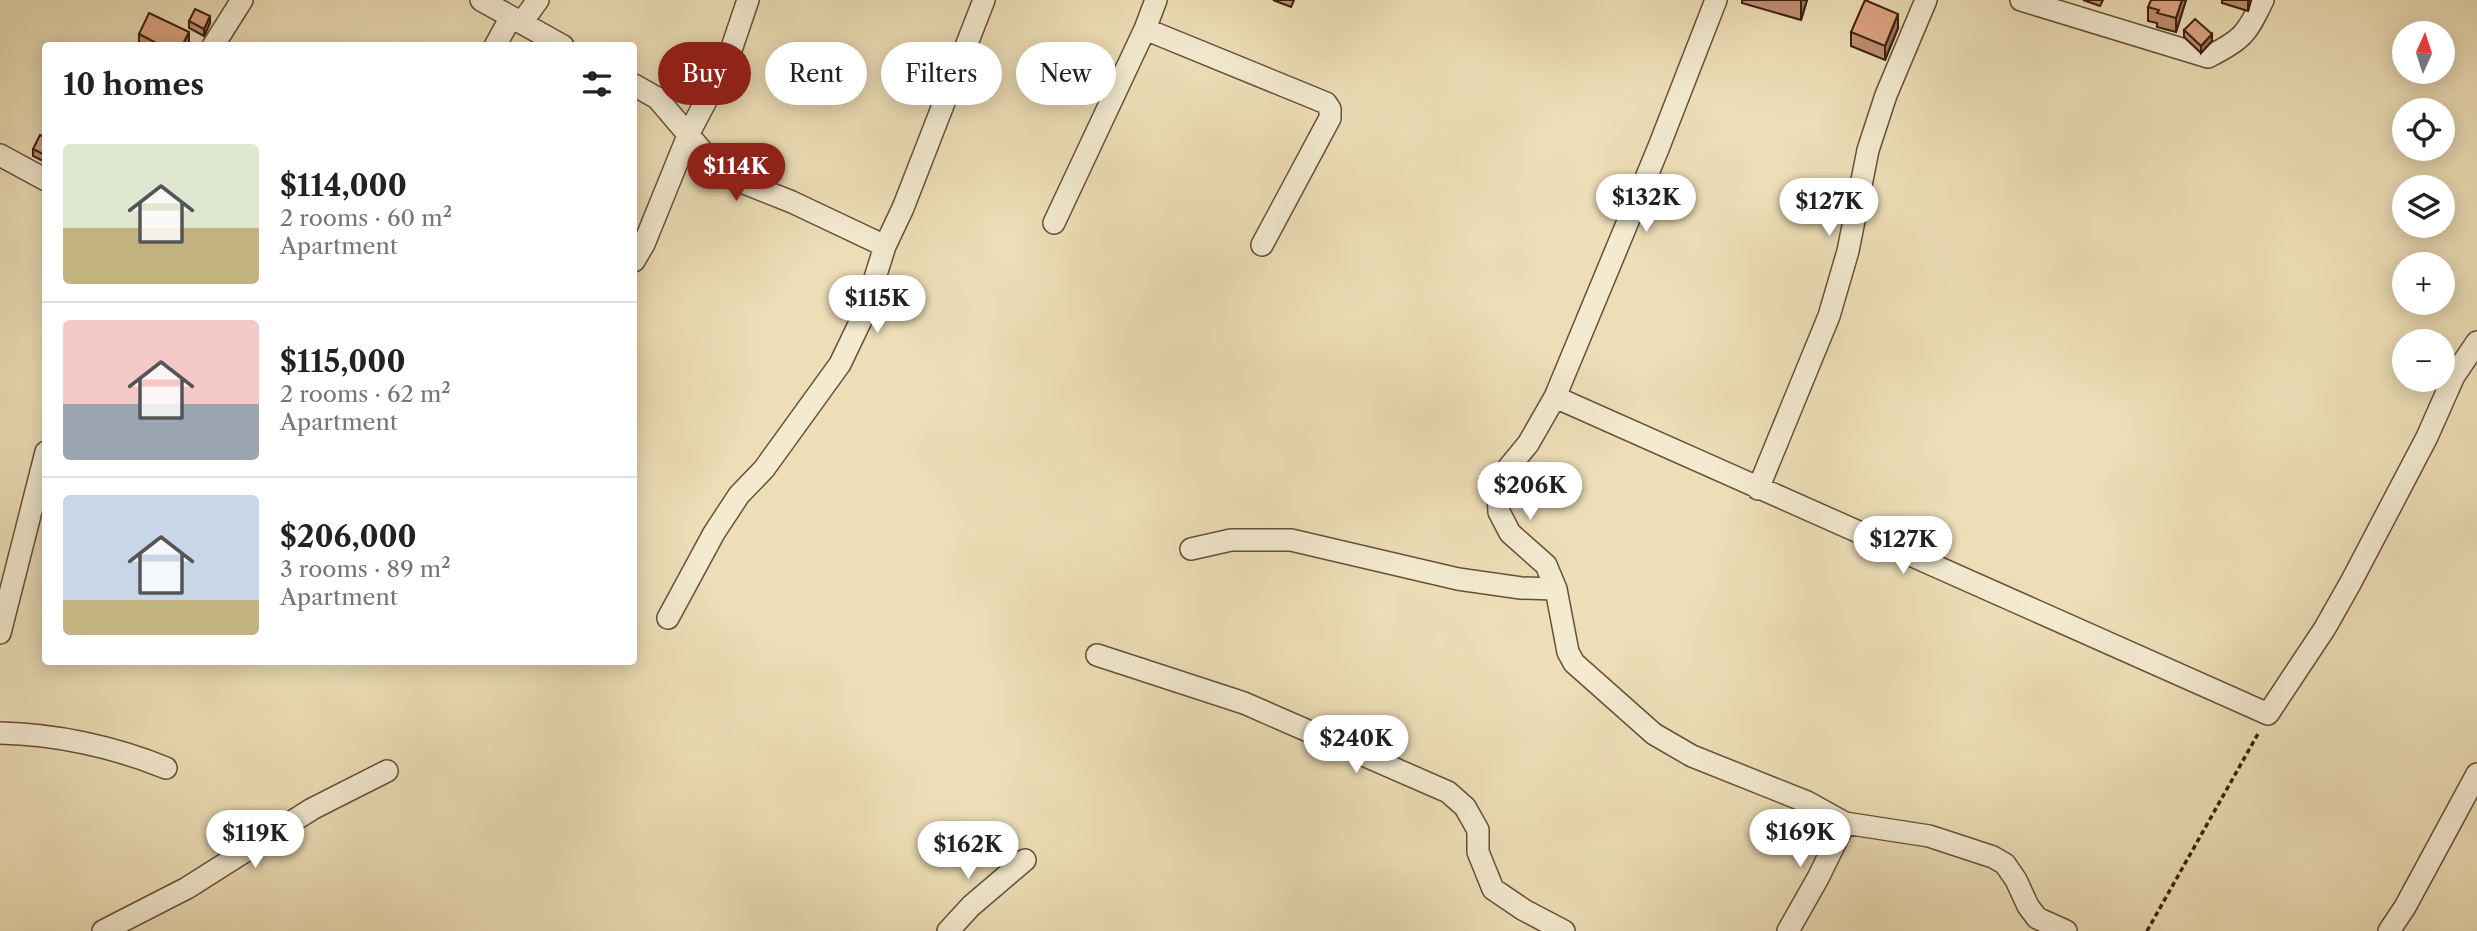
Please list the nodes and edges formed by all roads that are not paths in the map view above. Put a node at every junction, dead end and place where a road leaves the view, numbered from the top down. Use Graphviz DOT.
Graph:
graph roads {
  1 [pos="242,0"];
  2 [pos="481,0"];
  3 [pos="538,0"];
  4 [pos="748,0"];
  5 [pos="984,0"];
  6 [pos="1156,0"];
  7 [pos="1716,0"];
  8 [pos="1926,0"];
  9 [pos="2021,0"];
  10 [pos="2263,0"];
  11 [pos="517,20"];
  12 [pos="1145,29"];
  13 [pos="216,42"];
  14 [pos="498,42"];
  15 [pos="556,42"];
  16 [pos="637,87"];
  17 [pos="689,134"];
  18 [pos="0,155"];
  19 [pos="42,178"];
  20 [pos="1054,223"];
  21 [pos="1262,245"];
  22 [pos="885,246"];
  23 [pos="637,255"];
  24 [pos="2477,342"];
  25 [pos="1555,397"];
  26 [pos="42,482"];
  27 [pos="1758,489"];
  28 [pos="37,520"];
  29 [pos="1191,549"];
  30 [pos="1556,589"];
  31 [pos="668,618"];
  32 [pos="0,633"];
  33 [pos="1097,655"];
  34 [pos="0,733"];
  35 [pos="166,768"];
  36 [pos="387,771"];
  37 [pos="2477,774"];
  38 [pos="1845,823"];
  39 [pos="1025,860"];
  40 [pos="103,931"];
  41 [pos="948,931"];
  42 [pos="1564,931"];
  43 [pos="1787,931"];
  44 [pos="2066,931"];
  45 [pos="2389,931"];
  1 -- 13 [label="street"];
  2 -- 11 [label="street"];
  3 -- 11 [label="street"];
  4 -- 17 [label="street"];
  5 -- 22 [label="street"];
  6 -- 12 [label="street"];
  7 -- 25 [label="street"];
  8 -- 27 [label="street"];
  9 -- 10 [label="street"];
  11 -- 14 [label="street"];
  11 -- 15 [label="street"];
  12 -- 20 [label="street"];
  12 -- 21 [label="street"];
  16 -- 17 [label="street"];
  17 -- 22 [label="street"];
  17 -- 23 [label="street"];
  18 -- 19 [label="street"];
  22 -- 31 [label="street"];
  24 -- 27 [label="street"];
  25 -- 27 [label="street"];
  25 -- 30 [label="street"];
  26 -- 28 [label="street"];
  28 -- 32 [label="street"];
  29 -- 30 [label="street"];
  30 -- 38 [label="street"];
  33 -- 42 [label="street"];
  34 -- 35 [label="street"];
  36 -- 40 [label="street"];
  37 -- 45 [label="street"];
  38 -- 43 [label="street"];
  38 -- 44 [label="street"];
  39 -- 41 [label="street"];
}
